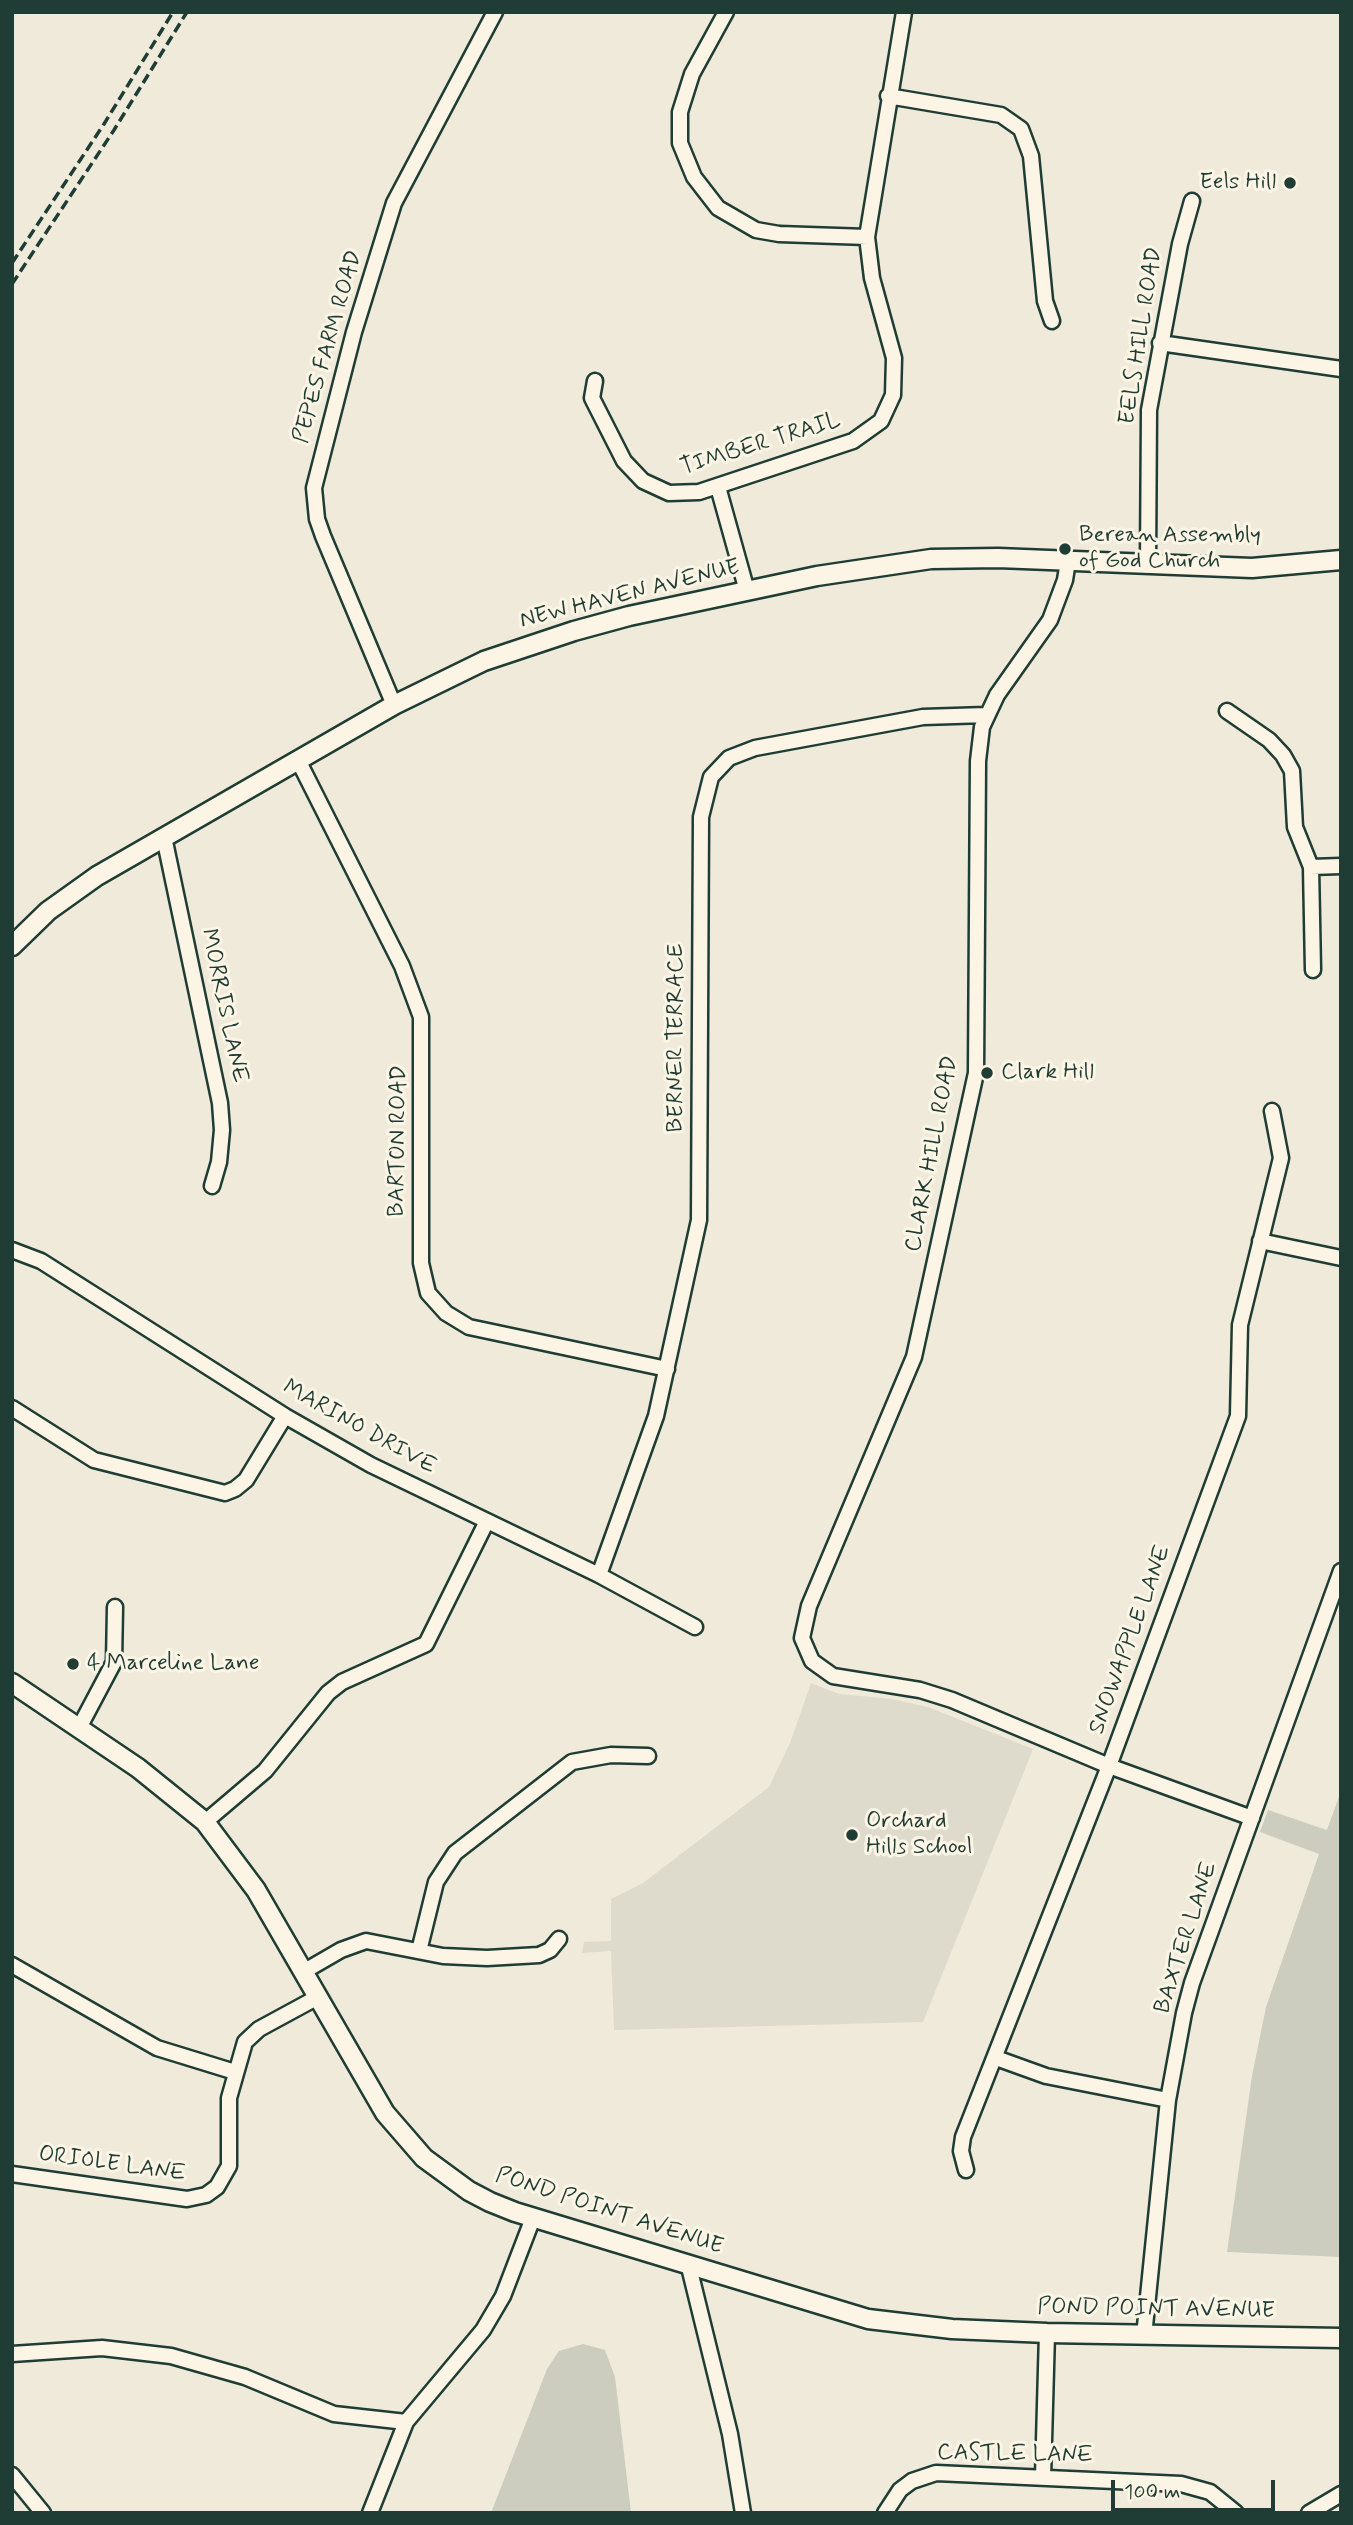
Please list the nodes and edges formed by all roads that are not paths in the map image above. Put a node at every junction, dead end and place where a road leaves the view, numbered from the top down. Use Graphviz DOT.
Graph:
graph roads {
  1 [pos="495,12"];
  2 [pos="726,12"];
  3 [pos="904,12"];
  4 [pos="888,96"];
  5 [pos="1192,201"];
  6 [pos="867,237"];
  7 [pos="1052,321"];
  8 [pos="1160,343"];
  9 [pos="1341,369"];
  10 [pos="595,381"];
  11 [pos="718,487"];
  12 [pos="1341,560"];
  13 [pos="1068,561"];
  14 [pos="1148,565"];
  15 [pos="747,590"];
  16 [pos="394,705"];
  17 [pos="1227,711"];
  18 [pos="986,715"];
  19 [pos="298,761"];
  20 [pos="164,837"];
  21 [pos="1341,866"];
  22 [pos="1311,867"];
  23 [pos="12,946"];
  24 [pos="1313,970"];
  25 [pos="1272,1111"];
  26 [pos="212,1186"];
  27 [pos="1260,1241"];
  28 [pos="12,1250"];
  29 [pos="1341,1258"];
  30 [pos="667,1369"];
  31 [pos="14,1413"];
  32 [pos="285,1416"];
  33 [pos="487,1521"];
  34 [pos="1341,1571"];
  35 [pos="599,1575"];
  36 [pos="115,1606"];
  37 [pos="695,1627"];
  38 [pos="12,1683"];
  39 [pos="79,1728"];
  40 [pos="648,1756"];
  41 [pos="1109,1766"];
  42 [pos="1252,1818"];
  43 [pos="205,1822"];
  44 [pos="559,1939"];
  45 [pos="419,1951"];
  46 [pos="12,1965"];
  47 [pos="303,1972"];
  48 [pos="318,1997"];
  49 [pos="996,2059"];
  50 [pos="235,2072"];
  51 [pos="1168,2100"];
  52 [pos="966,2170"];
  53 [pos="12,2174"];
  54 [pos="533,2218"];
  55 [pos="688,2263"];
  56 [pos="1047,2333"];
  57 [pos="1144,2336"];
  58 [pos="1341,2338"];
  59 [pos="12,2354"];
  60 [pos="406,2422"];
  61 [pos="12,2475"];
  62 [pos="1043,2477"];
  63 [pos="1341,2494"];
  64 [pos="43,2513"];
  65 [pos="370,2513"];
  66 [pos="743,2513"];
  67 [pos="885,2513"];
  68 [pos="1236,2513"];
  69 [pos="1309,2513"];
  1 -- 16 [label="street, PEPES FARM ROAD"];
  2 -- 6 [label="street"];
  3 -- 4 [label="street, TIMBER TRAIL"];
  4 -- 6 [label="street, TIMBER TRAIL"];
  4 -- 7 [label="street"];
  5 -- 8 [label="street, EELS HILL ROAD"];
  6 -- 11 [label="street, TIMBER TRAIL"];
  8 -- 9 [label="street"];
  8 -- 14 [label="street, EELS HILL ROAD"];
  10 -- 11 [label="street, TIMBER TRAIL"];
  11 -- 15 [label="street"];
  12 -- 14 [label="main road, NEW HAVEN AVENUE"];
  13 -- 14 [label="main road, NEW HAVEN AVENUE"];
  13 -- 15 [label="main road, NEW HAVEN AVENUE"];
  13 -- 18 [label="street, CLARK HILL ROAD"];
  15 -- 16 [label="main road, NEW HAVEN AVENUE"];
  16 -- 19 [label="main road, NEW HAVEN AVENUE"];
  17 -- 22 [label="street"];
  18 -- 30 [label="street, BERNER TERRACE"];
  18 -- 41 [label="street, CLARK HILL ROAD"];
  19 -- 20 [label="main road, NEW HAVEN AVENUE"];
  19 -- 30 [label="street, BARTON ROAD"];
  20 -- 23 [label="main road, NEW HAVEN AVENUE"];
  20 -- 26 [label="street, MORRIS LANE"];
  21 -- 22 [label="street"];
  22 -- 24 [label="street"];
  25 -- 27 [label="street, SNOWAPPLE LANE"];
  27 -- 29 [label="street"];
  27 -- 41 [label="street, SNOWAPPLE LANE"];
  28 -- 32 [label="street, MARINO DRIVE"];
  30 -- 35 [label="street, BERNER TERRACE"];
  31 -- 32 [label="street"];
  32 -- 33 [label="street, MARINO DRIVE"];
  33 -- 35 [label="street, MARINO DRIVE"];
  33 -- 43 [label="street"];
  34 -- 42 [label="street, BAXTER LANE"];
  35 -- 37 [label="street, MARINO DRIVE"];
  36 -- 39 [label="street"];
  38 -- 39 [label="main road, POND POINT AVENUE"];
  39 -- 43 [label="main road, POND POINT AVENUE"];
  40 -- 45 [label="street"];
  41 -- 42 [label="street"];
  41 -- 49 [label="street, SNOWAPPLE LANE"];
  42 -- 51 [label="street, BAXTER LANE"];
  43 -- 47 [label="main road, POND POINT AVENUE"];
  44 -- 45 [label="street"];
  45 -- 47 [label="street"];
  46 -- 50 [label="street"];
  47 -- 48 [label="main road, POND POINT AVENUE"];
  48 -- 50 [label="street, ORIOLE LANE"];
  48 -- 54 [label="main road, POND POINT AVENUE"];
  49 -- 51 [label="street"];
  49 -- 52 [label="street, SNOWAPPLE LANE"];
  50 -- 53 [label="street, ORIOLE LANE"];
  51 -- 57 [label="street, BAXTER LANE"];
  54 -- 55 [label="main road, POND POINT AVENUE"];
  54 -- 60 [label="street"];
  55 -- 56 [label="main road, POND POINT AVENUE"];
  55 -- 66 [label="street"];
  56 -- 57 [label="main road, POND POINT AVENUE"];
  56 -- 62 [label="street"];
  57 -- 58 [label="main road, POND POINT AVENUE"];
  59 -- 60 [label="street"];
  60 -- 65 [label="street"];
  61 -- 64 [label="street"];
  62 -- 67 [label="street, CASTLE LANE"];
  62 -- 68 [label="street, CASTLE LANE"];
  63 -- 69 [label="street"];
}
